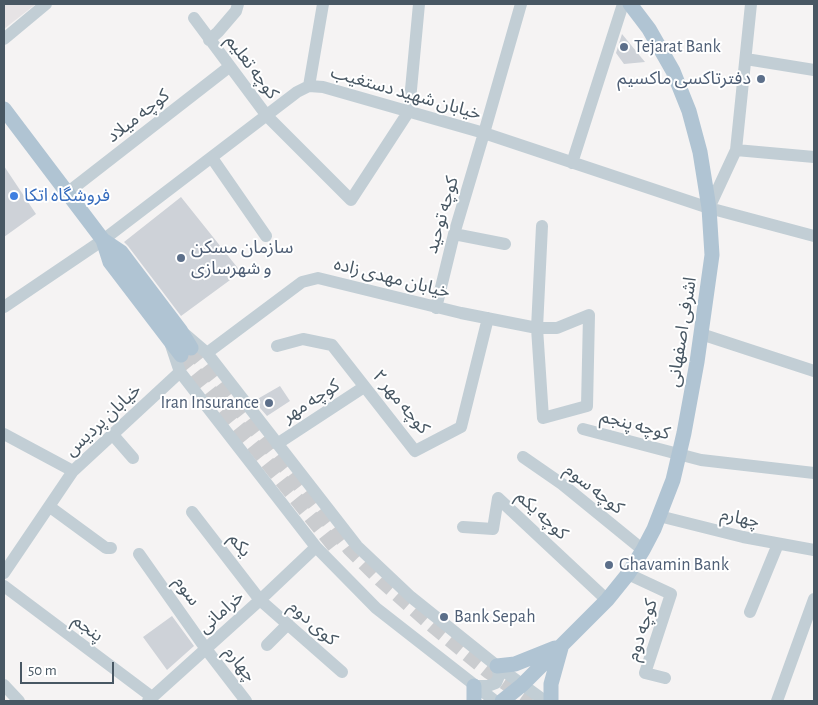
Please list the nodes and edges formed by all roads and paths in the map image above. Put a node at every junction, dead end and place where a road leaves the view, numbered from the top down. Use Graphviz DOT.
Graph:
graph roads {
  1 [pos="46,4"];
  2 [pos="238,4"];
  3 [pos="323,4"];
  4 [pos="419,4"];
  5 [pos="521,4"];
  6 [pos="623,4"];
  7 [pos="630,4"];
  8 [pos="750,4"];
  9 [pos="194,18"];
  10 [pos="4,39"];
  11 [pos="209,40"];
  12 [pos="746,59"];
  13 [pos="229,67"];
  14 [pos="814,70"];
  15 [pos="309,86"];
  16 [pos="4,109"];
  17 [pos="409,111"];
  18 [pos="266,116"];
  19 [pos="484,134"];
  20 [pos="736,150"];
  21 [pos="814,157"];
  22 [pos="212,158"];
  23 [pos="572,163"];
  24 [pos="67,193"];
  25 [pos="709,208"];
  26 [pos="542,226"];
  27 [pos="454,234"];
  28 [pos="266,236"];
  29 [pos="814,236"];
  30 [pos="103,240"];
  31 [pos="505,244"];
  32 [pos="4,307"];
  33 [pos="436,308"];
  34 [pos="488,318"];
  35 [pos="537,328"];
  36 [pos="174,334"];
  37 [pos="701,334"];
  38 [pos="277,346"];
  39 [pos="186,351"];
  40 [pos="207,353"];
  41 [pos="814,371"];
  42 [pos="180,372"];
  43 [pos="364,387"];
  44 [pos="583,429"];
  45 [pos="4,434"];
  46 [pos="113,435"];
  47 [pos="277,444"];
  48 [pos="679,455"];
  49 [pos="523,457"];
  50 [pos="132,458"];
  51 [pos="73,471"];
  52 [pos="814,473"];
  53 [pos="50,508"];
  54 [pos="192,512"];
  55 [pos="659,516"];
  56 [pos="463,527"];
  57 [pos="778,544"];
  58 [pos="316,547"];
  59 [pos="111,548"];
  60 [pos="643,550"];
  61 [pos="814,550"];
  62 [pos="139,554"];
  63 [pos="4,573"];
  64 [pos="628,574"];
  65 [pos="4,586"];
  66 [pos="814,599"];
  67 [pos="260,600"];
  68 [pos="607,600"];
  69 [pos="750,612"];
  70 [pos="288,624"];
  71 [pos="267,645"];
  72 [pos="561,646"];
  73 [pos="206,649"];
  74 [pos="497,666"];
  75 [pos="342,672"];
  76 [pos="665,678"];
  77 [pos="4,685"];
  78 [pos="522,685"];
  79 [pos="474,694"];
  80 [pos="150,699"];
  81 [pos="19,701"];
  82 [pos="246,701"];
  83 [pos="495,701"];
  84 [pos="502,701"];
  85 [pos="546,701"];
  86 [pos="551,701"];
  87 [pos="777,701"];
  1 -- 10 [label="street"];
  2 -- 11 [label="street"];
  3 -- 15 [label="street"];
  4 -- 17 [label="street"];
  5 -- 19 [label="street, کوچه توحید"];
  6 -- 23 [label="street"];
  7 -- 25 [label="main road, اشرفی اصفهانی"];
  8 -- 12 [label="street"];
  9 -- 11 [label="street, کوچه تعلیم"];
  11 -- 13 [label="street, کوچه تعلیم"];
  12 -- 14 [label="street"];
  12 -- 20 [label="street"];
  13 -- 18 [label="street, کوچه تعلیم"];
  13 -- 24 [label="street, کوچه میلاد"];
  15 -- 17 [label="street, خیابان شهید دستغیب"];
  15 -- 18 [label="street, خیابان شهید دستغیب"];
  16 -- 24 [label="main road"];
  17 -- 18 [label="street, کوچه تعلیم"];
  17 -- 19 [label="street, خیابان شهید دستغیب"];
  18 -- 22 [label="street, خیابان شهید دستغیب"];
  19 -- 23 [label="street, خیابان شهید دستغیب"];
  19 -- 27 [label="street, کوچه توحید"];
  20 -- 21 [label="street"];
  20 -- 25 [label="street"];
  22 -- 28 [label="street"];
  22 -- 30 [label="street, خیابان شهید دستغیب"];
  23 -- 25 [label="street, خیابان شهید دستغیب"];
  24 -- 30 [label="main road"];
  25 -- 29 [label="street, خیابان شهید دستغیب"];
  25 -- 37 [label="main road, اشرفی اصفهانی"];
  26 -- 35 [label="street"];
  27 -- 31 [label="street"];
  27 -- 33 [label="street, کوچه توحید"];
  30 -- 32 [label="street, خیابان شهید دستغیب"];
  30 -- 36 [label="main road"];
  33 -- 34 [label="street, خیابان مهدی زاده"];
  33 -- 40 [label="street, خیابان مهدی زاده"];
  34 -- 35 [label="street, خیابان مهدی زاده"];
  34 -- 43 [label="street, کوچه مهر ۲"];
  35 -- 35 [label="street, خیابان مهدی زاده"];
  36 -- 39 [label="main road"];
  36 -- 40 [label="street"];
  36 -- 42 [label="street"];
  37 -- 41 [label="street"];
  37 -- 48 [label="main road, اشرفی اصفهانی"];
  38 -- 43 [label="street, کوچه مهر ۲"];
  40 -- 47 [label="street"];
  42 -- 46 [label="street, خیابان پردیس"];
  42 -- 58 [label="street"];
  43 -- 47 [label="street, کوچه مهر"];
  44 -- 48 [label="street, کوچه پنجم"];
  45 -- 51 [label="street"];
  46 -- 50 [label="street"];
  46 -- 51 [label="street, خیابان پردیس"];
  47 -- 74 [label="street"];
  48 -- 52 [label="street, کوچه پنجم"];
  48 -- 55 [label="main road, اشرفی اصفهانی"];
  49 -- 60 [label="street, کوچه سوم"];
  51 -- 53 [label="street, خیابان پردیس"];
  53 -- 59 [label="street"];
  53 -- 63 [label="street, خیابان پردیس"];
  54 -- 67 [label="street, یکم"];
  55 -- 57 [label="street, چهارم"];
  55 -- 60 [label="main road, اشرفی اصفهانی"];
  56 -- 68 [label="street, کوچه یکم"];
  57 -- 61 [label="street, چهارم"];
  57 -- 69 [label="street"];
  58 -- 67 [label="street, خرامانی"];
  58 -- 79 [label="street"];
  60 -- 64 [label="main road, اشرفی اصفهانی"];
  62 -- 73 [label="street, سوم"];
  64 -- 68 [label="main road, اشرفی اصفهانی"];
  64 -- 76 [label="street, کوچه دوم"];
  65 -- 80 [label="street, پنجم"];
  66 -- 87 [label="street"];
  67 -- 70 [label="street, کوی دوم"];
  67 -- 73 [label="street, خرامانی"];
  68 -- 72 [label="main road, اشرفی اصفهانی"];
  70 -- 71 [label="street"];
  70 -- 75 [label="street, کوی دوم"];
  72 -- 74 [label="main road"];
  72 -- 78 [label="main road, اشرفی اصفهانی"];
  72 -- 86 [label="main road"];
  73 -- 80 [label="street, خرامانی"];
  73 -- 82 [label="street, چهارم"];
  74 -- 78 [label="street"];
  74 -- 79 [label="street"];
  77 -- 81 [label="street"];
  78 -- 84 [label="main road, اشرفی اصفهانی"];
  78 -- 85 [label="street"];
  79 -- 83 [label="street"];
}
